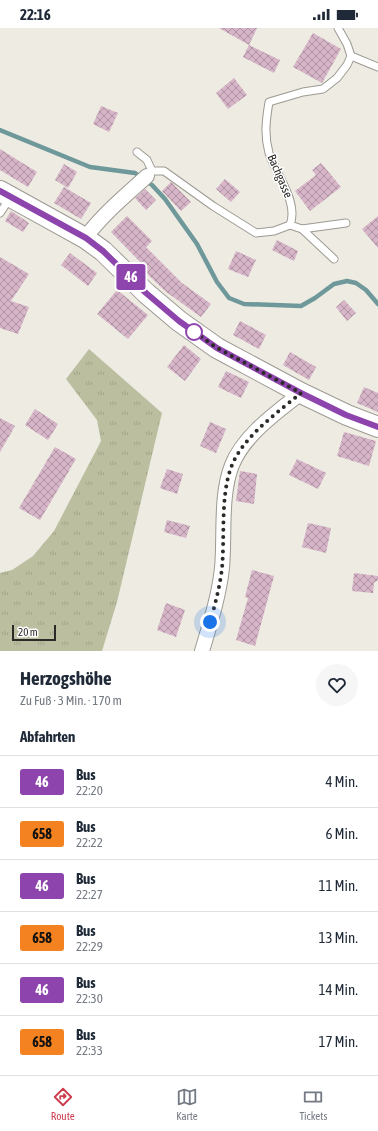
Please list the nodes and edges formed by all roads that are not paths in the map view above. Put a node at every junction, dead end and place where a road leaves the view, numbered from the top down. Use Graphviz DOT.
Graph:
graph roads {
  1 [pos="338,28"];
  2 [pos="351,56"];
  3 [pos="378,67"];
  4 [pos="137,152"];
  5 [pos="147,176"];
  6 [pos="4,200"];
  7 [pos="346,223"];
  8 [pos="290,225"];
  9 [pos="302,228"];
  10 [pos="86,238"];
  11 [pos="334,259"];
  12 [pos="301,393"];
  13 [pos="378,427"];
  14 [pos="202,651"];
  1 -- 2 [label="lane"];
  2 -- 3 [label="lane"];
  2 -- 8 [label="lane, Bachgasse"];
  4 -- 5 [label="lane"];
  5 -- 8 [label="lane"];
  5 -- 10 [label="street"];
  6 -- 10 [label="street"];
  7 -- 9 [label="lane"];
  8 -- 9 [label="lane"];
  9 -- 11 [label="lane"];
  10 -- 12 [label="street"];
  12 -- 13 [label="street"];
  12 -- 14 [label="street"];
}
